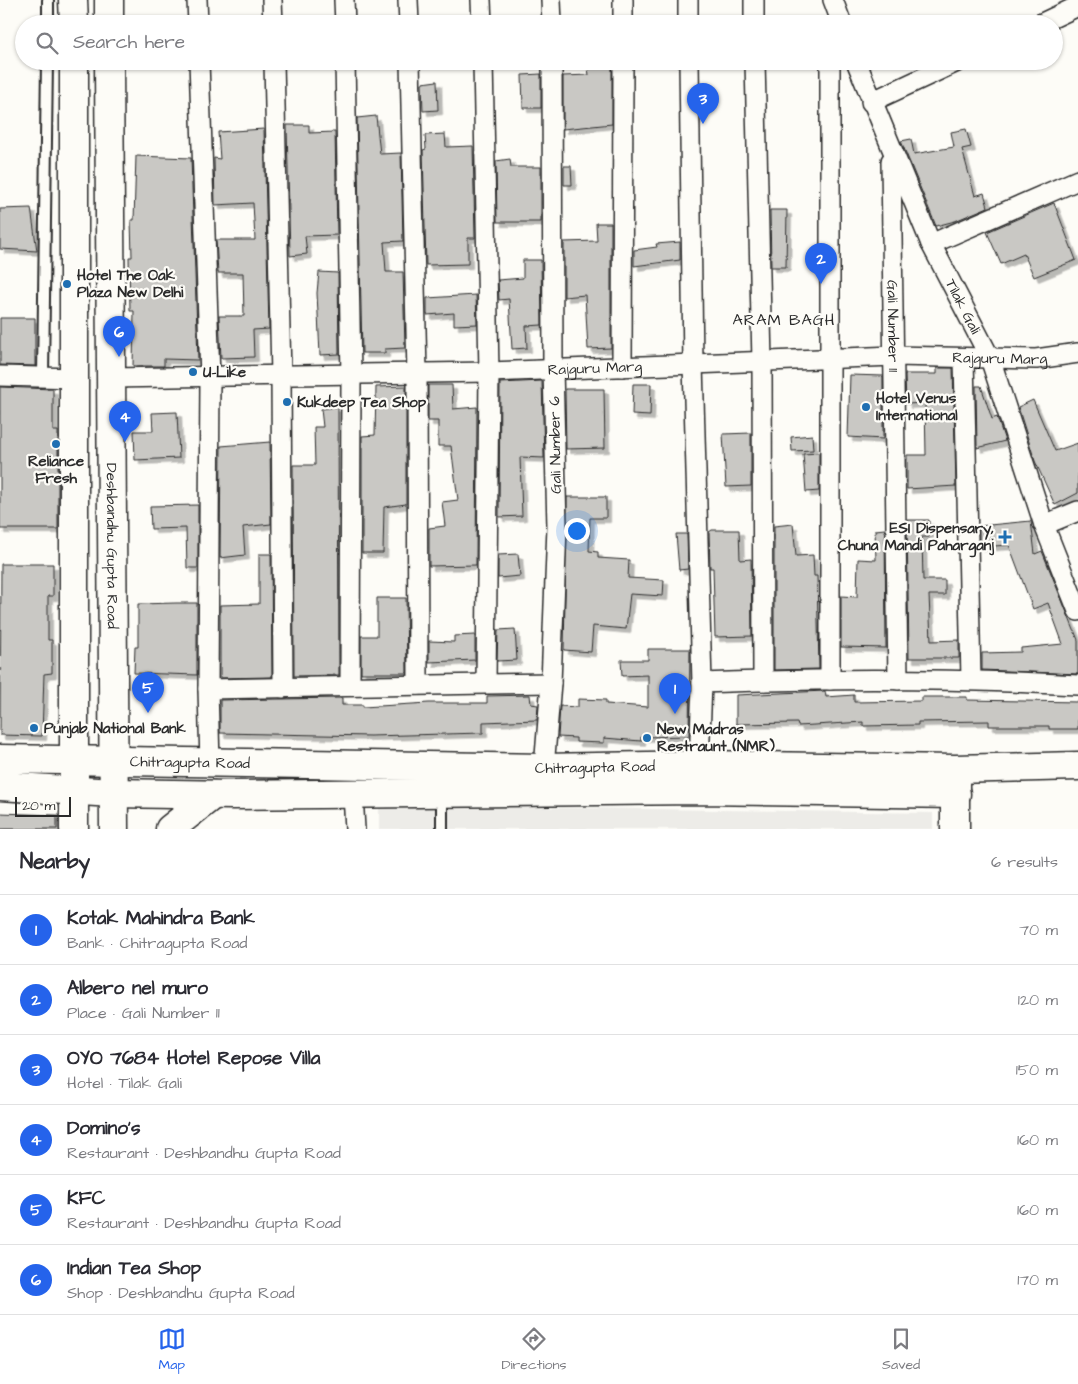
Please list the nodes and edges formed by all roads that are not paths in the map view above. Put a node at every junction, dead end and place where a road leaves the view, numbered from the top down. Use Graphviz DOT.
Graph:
graph roads {
  1 [pos="48,0"];
  2 [pos="74,0"];
  3 [pos="109,0"];
  4 [pos="197,0"];
  5 [pos="272,0"];
  6 [pos="344,0"];
  7 [pos="408,0"];
  8 [pos="481,0"];
  9 [pos="551,0"];
  10 [pos="623,0"];
  11 [pos="688,0"];
  12 [pos="754,0"];
  13 [pos="831,0"];
  14 [pos="1078,6"];
  15 [pos="48,15"];
  16 [pos="74,15"];
  17 [pos="109,15"];
  18 [pos="198,15"];
  19 [pos="273,15"];
  20 [pos="345,15"];
  21 [pos="409,15"];
  22 [pos="482,15"];
  23 [pos="552,15"];
  24 [pos="623,15"];
  25 [pos="688,15"];
  26 [pos="754,15"];
  27 [pos="830,15"];
  28 [pos="838,15"];
  29 [pos="1059,15"];
  30 [pos="48,70"];
  31 [pos="74,70"];
  32 [pos="109,70"];
  33 [pos="199,70"];
  34 [pos="274,70"];
  35 [pos="345,70"];
  36 [pos="410,70"];
  37 [pos="483,70"];
  38 [pos="552,70"];
  39 [pos="623,70"];
  40 [pos="688,70"];
  41 [pos="755,70"];
  42 [pos="830,70"];
  43 [pos="859,70"];
  44 [pos="940,70"];
  45 [pos="871,102"];
  46 [pos="891,151"];
  47 [pos="1078,180"];
  48 [pos="931,244"];
  49 [pos="1078,353"];
  50 [pos="894,356"];
  51 [pos="830,358"];
  52 [pos="964,358"];
  53 [pos="990,358"];
  54 [pos="762,362"];
  55 [pos="693,364"];
  56 [pos="622,366"];
  57 [pos="553,369"];
  58 [pos="489,372"];
  59 [pos="417,374"];
  60 [pos="351,375"];
  61 [pos="0,376"];
  62 [pos="210,376"];
  63 [pos="281,376"];
  64 [pos="43,377"];
  65 [pos="76,378"];
  66 [pos="111,378"];
  67 [pos="1078,511"];
  68 [pos="1044,525"];
  69 [pos="1078,611"];
  70 [pos="971,679"];
  71 [pos="830,680"];
  72 [pos="898,680"];
  73 [pos="763,681"];
  74 [pos="486,683"];
  75 [pos="551,683"];
  76 [pos="702,683"];
  77 [pos="418,685"];
  78 [pos="1078,685"];
  79 [pos="350,686"];
  80 [pos="283,688"];
  81 [pos="208,689"];
  82 [pos="0,759"];
  83 [pos="74,759"];
  84 [pos="113,760"];
  85 [pos="210,764"];
  86 [pos="699,764"];
  87 [pos="1078,766"];
  88 [pos="544,768"];
  89 [pos="955,782"];
  90 [pos="0,786"];
  91 [pos="74,790"];
  92 [pos="113,793"];
  93 [pos="353,794"];
  94 [pos="442,794"];
  95 [pos="213,795"];
  96 [pos="74,829"];
  97 [pos="114,829"];
  98 [pos="170,829"];
  99 [pos="355,829"];
  100 [pos="442,829"];
  101 [pos="955,829"];
  1 -- 15 [label="lane"];
  2 -- 16 [label="street"];
  3 -- 17 [label="street"];
  4 -- 18 [label="street"];
  5 -- 19 [label="street"];
  6 -- 20 [label="street"];
  7 -- 21 [label="street"];
  8 -- 22 [label="street"];
  9 -- 23 [label="street"];
  10 -- 24 [label="street"];
  11 -- 25 [label="street"];
  12 -- 26 [label="street"];
  13 -- 27 [label="street"];
  13 -- 28 [label="street"];
  14 -- 29 [label="street"];
  30 -- 64 [label="lane"];
  31 -- 65 [label="street"];
  32 -- 66 [label="street, Deshbandhu Gupta Road"];
  33 -- 62 [label="street"];
  34 -- 63 [label="street"];
  35 -- 60 [label="street"];
  36 -- 59 [label="street"];
  37 -- 58 [label="street"];
  38 -- 57 [label="street, Gali Number 6"];
  39 -- 56 [label="street"];
  40 -- 55 [label="street"];
  41 -- 54 [label="street"];
  42 -- 51 [label="street"];
  43 -- 45 [label="street, Tilak Gali"];
  44 -- 45 [label="street"];
  45 -- 46 [label="street, Tilak Gali"];
  46 -- 48 [label="street, Tilak Gali"];
  46 -- 50 [label="street, Gali Number 11"];
  47 -- 48 [label="street"];
  48 -- 53 [label="street, Tilak Gali"];
  49 -- 53 [label="street, Rajguru Marg"];
  50 -- 51 [label="street, Rajguru Marg"];
  50 -- 52 [label="street, Rajguru Marg"];
  50 -- 72 [label="street, Gali Number 11"];
  51 -- 54 [label="street, Rajguru Marg"];
  51 -- 71 [label="street"];
  52 -- 53 [label="street, Rajguru Marg"];
  52 -- 70 [label="street"];
  53 -- 68 [label="street, Tilak Gali"];
  54 -- 55 [label="street, Rajguru Marg"];
  54 -- 73 [label="street"];
  55 -- 56 [label="street, Rajguru Marg"];
  55 -- 76 [label="street"];
  56 -- 57 [label="street, Rajguru Marg"];
  57 -- 58 [label="street, Rajguru Marg"];
  57 -- 75 [label="street, Gali Number 6"];
  58 -- 59 [label="street, Rajguru Marg"];
  58 -- 74 [label="street"];
  59 -- 60 [label="street, Rajguru Marg"];
  59 -- 77 [label="street"];
  60 -- 63 [label="street, Rajguru Marg"];
  60 -- 79 [label="street"];
  61 -- 64 [label="street"];
  62 -- 63 [label="street, Rajguru Marg"];
  62 -- 66 [label="street, Rajguru Marg"];
  62 -- 81 [label="street"];
  63 -- 80 [label="street"];
  64 -- 65 [label="street"];
  65 -- 83 [label="street"];
  66 -- 84 [label="street, Deshbandhu Gupta Road"];
  67 -- 68 [label="street"];
  68 -- 69 [label="street, Tilak Gali"];
  70 -- 72 [label="street"];
  70 -- 78 [label="street"];
  71 -- 72 [label="street"];
  71 -- 73 [label="street"];
  73 -- 76 [label="street"];
  74 -- 75 [label="street"];
  74 -- 77 [label="street"];
  75 -- 88 [label="street, Gali Number 6"];
  76 -- 86 [label="street"];
  77 -- 79 [label="street"];
  79 -- 80 [label="street"];
  80 -- 81 [label="street"];
  81 -- 85 [label="street"];
  82 -- 83 [label="street, Chitragupta Road"];
  83 -- 84 [label="street, Chitragupta Road"];
  83 -- 91 [label="street"];
  84 -- 85 [label="street, Chitragupta Road"];
  84 -- 92 [label="street, Deshbandhu Gupta Road"];
  85 -- 88 [label="street, Chitragupta Road"];
  86 -- 88 [label="street, Chitragupta Road"];
  86 -- 89 [label="street, Chitragupta Road"];
  87 -- 89 [label="street, Chitragupta Road"];
  89 -- 94 [label="street, Chitragupta Road"];
  89 -- 101 [label="street"];
  90 -- 91 [label="street, Chitragupta Road"];
  91 -- 92 [label="street, Chitragupta Road"];
  91 -- 96 [label="street"];
  92 -- 95 [label="street, Chitragupta Road"];
  92 -- 97 [label="street"];
  93 -- 94 [label="street, Chitragupta Road"];
  93 -- 95 [label="street, Chitragupta Road"];
  93 -- 99 [label="street"];
  94 -- 100 [label="lane"];
  95 -- 98 [label="street"];
}
